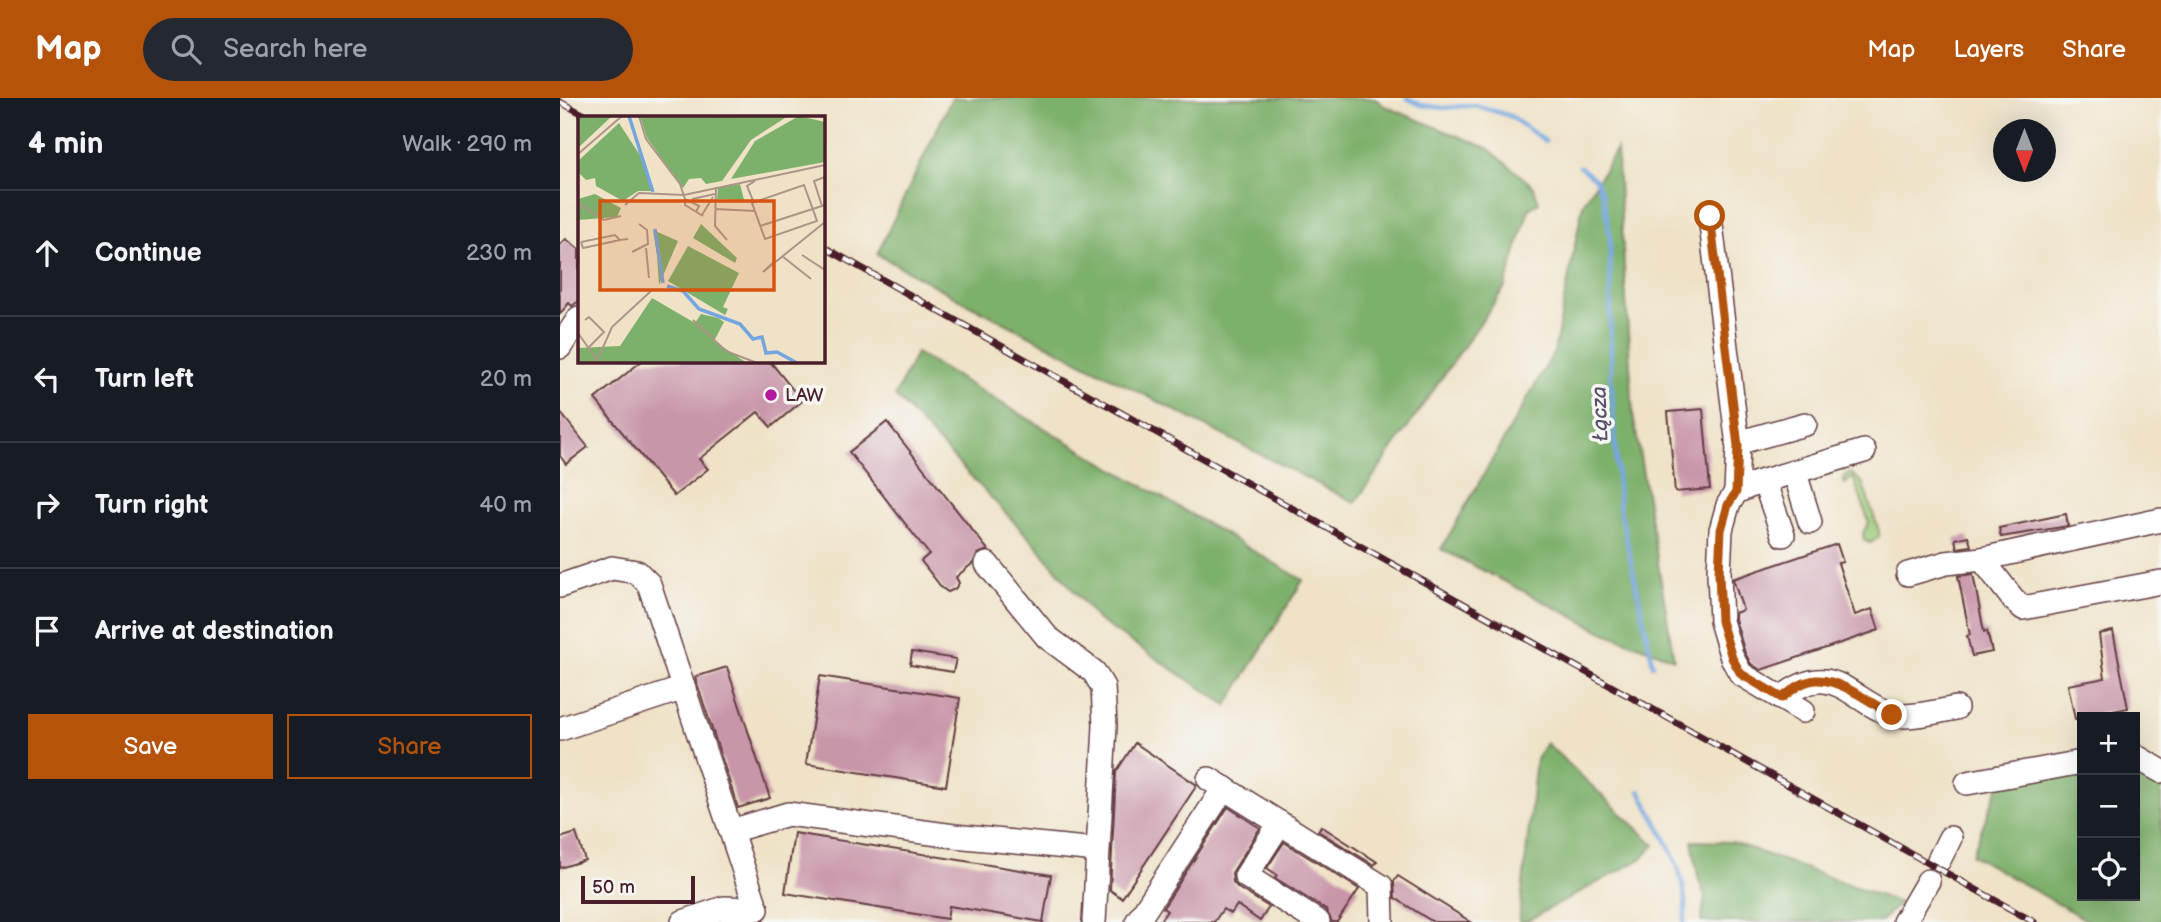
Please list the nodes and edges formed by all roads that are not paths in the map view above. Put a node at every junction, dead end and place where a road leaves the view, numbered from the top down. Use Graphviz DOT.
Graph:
graph roads {
  1 [pos="1710,216"];
  2 [pos="578,320"];
  3 [pos="560,347"];
  4 [pos="578,348"];
  5 [pos="560,359"];
  6 [pos="1805,424"];
  7 [pos="1737,443"];
  8 [pos="1864,451"];
  9 [pos="1795,473"];
  10 [pos="1764,481"];
  11 [pos="1736,492"];
  12 [pos="2161,520"];
  13 [pos="1810,522"];
  14 [pos="1783,535"];
  15 [pos="1982,559"];
  16 [pos="987,564"];
  17 [pos="1908,574"];
  18 [pos="2161,582"];
  19 [pos="560,586"];
  20 [pos="684,688"];
  21 [pos="1782,698"];
  22 [pos="1956,708"];
  23 [pos="1803,711"];
  24 [pos="560,729"];
  25 [pos="2140,759"];
  26 [pos="2077,763"];
  27 [pos="2161,771"];
  28 [pos="1968,783"];
  29 [pos="1280,823"];
  30 [pos="732,831"];
  31 [pos="1950,838"];
  32 [pos="1097,849"];
  33 [pos="1939,860"];
  34 [pos="1928,881"];
  35 [pos="758,915"];
  36 [pos="683,922"];
  37 [pos="734,922"];
  38 [pos="1094,922"];
  39 [pos="1138,922"];
  40 [pos="1318,922"];
  41 [pos="1382,922"];
  42 [pos="1904,922"];
  1 -- 7 [label="street"];
  2 -- 3 [label="street"];
  4 -- 5 [label="street"];
  6 -- 7 [label="street"];
  7 -- 11 [label="street"];
  8 -- 9 [label="street"];
  9 -- 10 [label="street"];
  9 -- 13 [label="street"];
  10 -- 11 [label="street"];
  10 -- 14 [label="street"];
  11 -- 21 [label="street"];
  12 -- 15 [label="street"];
  15 -- 17 [label="street"];
  15 -- 18 [label="street"];
  16 -- 32 [label="street"];
  19 -- 20 [label="street"];
  20 -- 24 [label="street"];
  20 -- 30 [label="street"];
  21 -- 22 [label="street"];
  21 -- 23 [label="street"];
  25 -- 27 [label="street"];
  26 -- 28 [label="street"];
  29 -- 39 [label="street"];
  29 -- 40 [label="street"];
  29 -- 41 [label="street"];
  30 -- 32 [label="street"];
  30 -- 35 [label="street"];
  31 -- 33 [label="street"];
  32 -- 38 [label="street"];
  34 -- 42 [label="street"];
  35 -- 36 [label="street"];
  35 -- 37 [label="street"];
}
